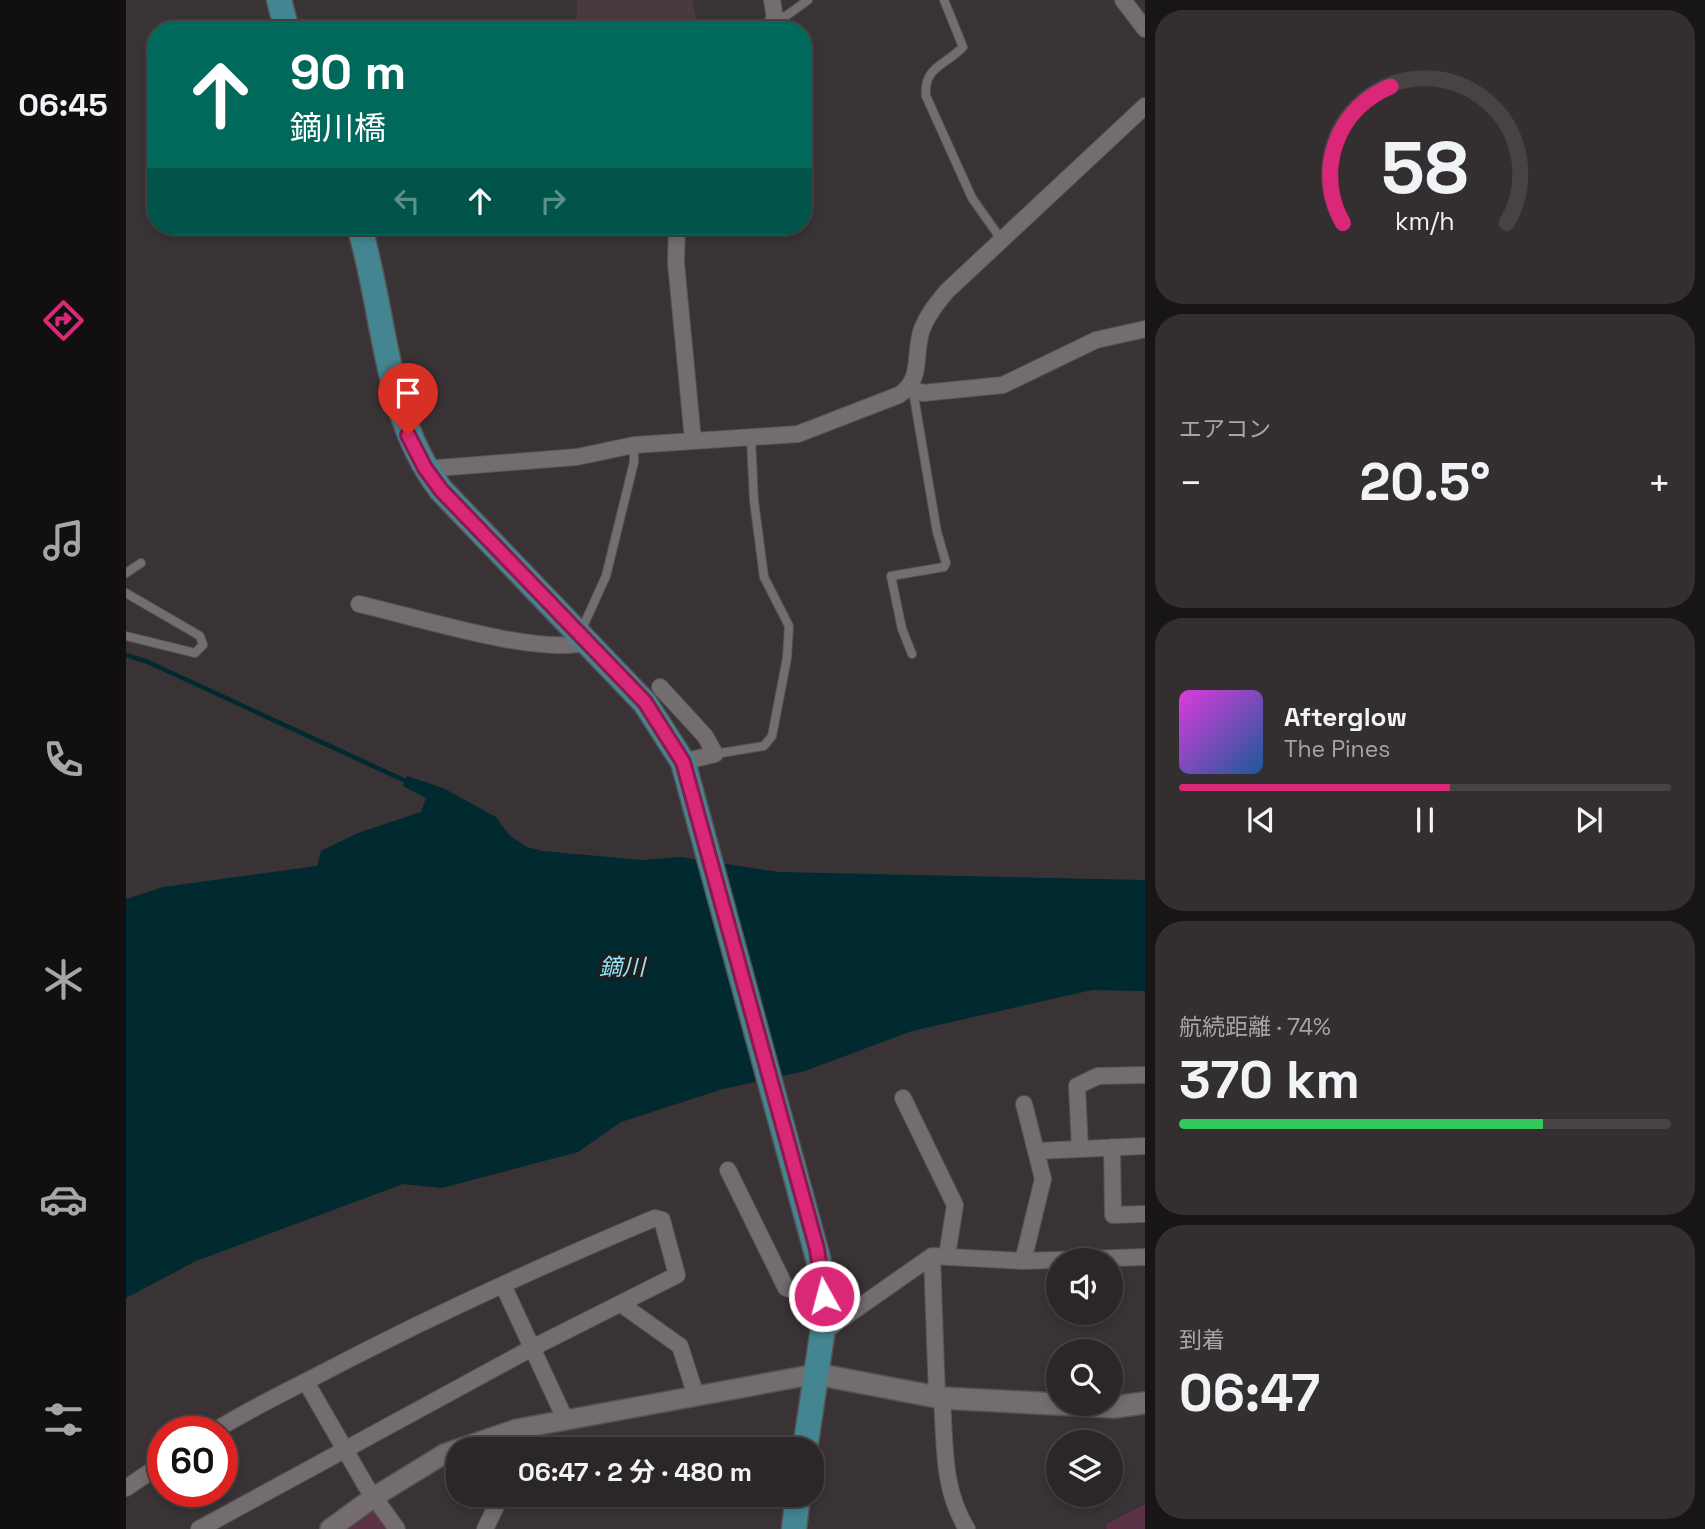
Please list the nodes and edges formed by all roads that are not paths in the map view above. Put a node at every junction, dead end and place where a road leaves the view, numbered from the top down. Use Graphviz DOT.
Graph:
graph roads {
  1 [pos="279,0"];
  2 [pos="772,0"];
  3 [pos="808,0"];
  4 [pos="944,0"];
  5 [pos="1123,0"];
  6 [pos="285,21"];
  7 [pos="771,21"];
  8 [pos="777,21"];
  9 [pos="1145,29"];
  10 [pos="1145,106"];
  11 [pos="361,235"];
  12 [pos="677,235"];
  13 [pos="1000,239"];
  14 [pos="1145,329"];
  15 [pos="911,390"];
  16 [pos="751,438"];
  17 [pos="693,440"];
  18 [pos="634,445"];
  19 [pos="425,468"];
  20 [pos="141,563"];
  21 [pos="126,573"];
  22 [pos="126,593"];
  23 [pos="359,604"];
  24 [pos="126,636"];
  25 [pos="583,638"];
  26 [pos="912,654"];
  27 [pos="660,687"];
  28 [pos="715,754"];
  29 [pos="684,766"];
  30 [pos="1145,1075"];
  31 [pos="903,1098"];
  32 [pos="1024,1104"];
  33 [pos="1145,1146"];
  34 [pos="1112,1147"];
  35 [pos="1080,1149"];
  36 [pos="1037,1151"];
  37 [pos="728,1170"];
  38 [pos="1145,1214"];
  39 [pos="939,1256"];
  40 [pos="1145,1257"];
  41 [pos="1023,1261"];
  42 [pos="503,1285"];
  43 [pos="824,1296"];
  44 [pos="621,1304"];
  45 [pos="822,1334"];
  46 [pos="532,1348"];
  47 [pos="816,1374"];
  48 [pos="306,1382"];
  49 [pos="696,1396"];
  50 [pos="940,1397"];
  51 [pos="1145,1403"];
  52 [pos="238,1419"];
  53 [pos="566,1421"];
  54 [pos="517,1429"];
  55 [pos="518,1437"];
  56 [pos="807,1437"];
  57 [pos="345,1449"];
  58 [pos="147,1474"];
  59 [pos="126,1488"];
  60 [pos="374,1497"];
  61 [pos="496,1507"];
  62 [pos="796,1507"];
  63 [pos="199,1529"];
  64 [pos="330,1529"];
  65 [pos="397,1529"];
  66 [pos="485,1529"];
  67 [pos="793,1529"];
  68 [pos="967,1529"];
  1 -- 6 [label="main road"];
  2 -- 7 [label="street"];
  3 -- 8 [label="lane"];
  4 -- 13 [label="lane"];
  5 -- 9 [label="street"];
  10 -- 13 [label="street"];
  11 -- 19 [label="main road"];
  12 -- 17 [label="street"];
  13 -- 15 [label="street"];
  14 -- 15 [label="street"];
  15 -- 16 [label="street"];
  15 -- 26 [label="lane"];
  16 -- 17 [label="street"];
  16 -- 28 [label="lane"];
  17 -- 18 [label="street"];
  18 -- 19 [label="street"];
  18 -- 25 [label="lane"];
  19 -- 25 [label="main road"];
  20 -- 21 [label="lane"];
  22 -- 24 [label="lane"];
  23 -- 25 [label="street"];
  25 -- 29 [label="main road"];
  27 -- 28 [label="street"];
  28 -- 29 [label="street"];
  29 -- 43 [label="main road"];
  30 -- 35 [label="street"];
  31 -- 39 [label="street"];
  32 -- 36 [label="street"];
  33 -- 34 [label="street"];
  34 -- 35 [label="street"];
  34 -- 38 [label="street"];
  35 -- 36 [label="street"];
  36 -- 41 [label="street"];
  37 -- 43 [label="street"];
  39 -- 41 [label="street"];
  39 -- 45 [label="street"];
  39 -- 50 [label="street"];
  40 -- 41 [label="street"];
  42 -- 44 [label="street"];
  42 -- 46 [label="street"];
  42 -- 48 [label="street"];
  43 -- 45 [label="main road"];
  44 -- 46 [label="street"];
  44 -- 49 [label="street"];
  45 -- 47 [label="main road"];
  46 -- 53 [label="street"];
  46 -- 57 [label="street"];
  47 -- 49 [label="street"];
  47 -- 50 [label="main road"];
  47 -- 56 [label="main road"];
  48 -- 52 [label="street"];
  48 -- 57 [label="street"];
  49 -- 53 [label="street"];
  50 -- 51 [label="main road"];
  50 -- 68 [label="street"];
  53 -- 54 [label="street"];
  54 -- 55 [label="street"];
  54 -- 60 [label="street"];
  57 -- 60 [label="street"];
  57 -- 63 [label="street"];
  58 -- 59 [label="street"];
  60 -- 64 [label="street"];
  60 -- 65 [label="street"];
  61 -- 66 [label="street"];
  62 -- 67 [label="main road"];
}
